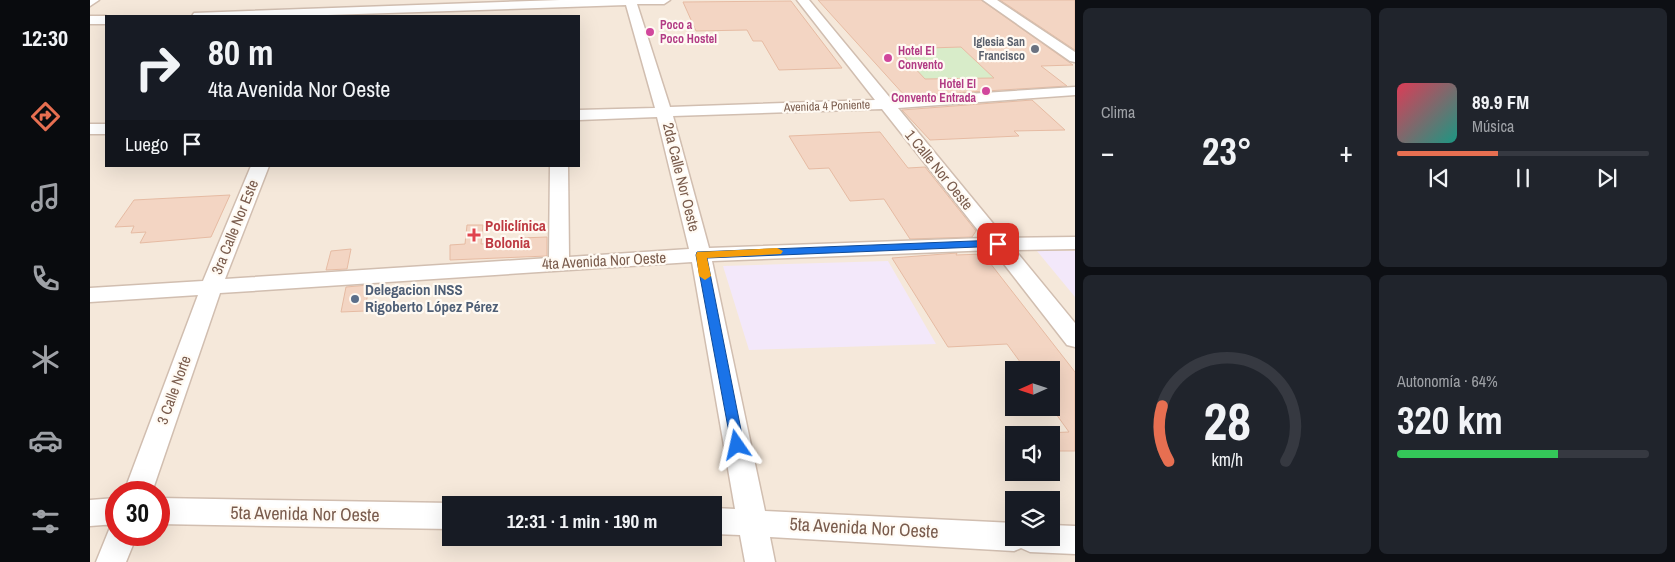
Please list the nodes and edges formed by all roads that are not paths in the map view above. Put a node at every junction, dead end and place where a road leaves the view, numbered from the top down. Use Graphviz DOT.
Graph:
graph roads {
  1 [pos="348,0"];
  2 [pos="630,0"];
  3 [pos="664,0"];
  4 [pos="803,0"];
  5 [pos="989,0"];
  6 [pos="340,14"];
  7 [pos="269,15"];
  8 [pos="90,20"];
  9 [pos="105,20"];
  10 [pos="1075,58"];
  11 [pos="1075,90"];
  12 [pos="886,104"];
  13 [pos="664,112"];
  14 [pos="580,115"];
  15 [pos="90,129"];
  16 [pos="105,129"];
  17 [pos="260,167"];
  18 [pos="559,167"];
  19 [pos="1075,243"];
  20 [pos="998,244"];
  21 [pos="701,255"];
  22 [pos="559,263"];
  23 [pos="211,288"];
  24 [pos="90,295"];
  25 [pos="1075,340"];
  26 [pos="142,481"];
  27 [pos="170,511"];
  28 [pos="105,512"];
  29 [pos="90,513"];
  30 [pos="442,516"];
  31 [pos="722,521"];
  32 [pos="752,522"];
  33 [pos="1005,536"];
  34 [pos="1060,539"];
  35 [pos="1075,540"];
  36 [pos="118,546"];
  37 [pos="111,562"];
  38 [pos="760,562"];
  1 -- 6 [label="street"];
  2 -- 3 [label="street"];
  2 -- 6 [label="street"];
  2 -- 13 [label="street, 2da Calle Nor Oeste"];
  4 -- 12 [label="street, 1 Calle Nor Oeste"];
  5 -- 10 [label="street"];
  6 -- 7 [label="street"];
  8 -- 9 [label="street"];
  11 -- 12 [label="street, Avenida 4 Poniente"];
  12 -- 13 [label="street, Avenida 4 Poniente"];
  12 -- 20 [label="street, 1 Calle Nor Oeste"];
  13 -- 14 [label="street, Avenida 4 Poniente"];
  13 -- 21 [label="street, 2da Calle Nor Oeste"];
  15 -- 16 [label="street"];
  17 -- 23 [label="street, 3ra Calle Nor Este"];
  18 -- 22 [label="street"];
  19 -- 20 [label="street, 4ta Avenida Nor Oeste"];
  20 -- 21 [label="street, 4ta Avenida Nor Oeste"];
  20 -- 25 [label="street, 1 Calle Nor Oeste"];
  21 -- 22 [label="street, 4ta Avenida Nor Oeste"];
  21 -- 32 [label="street, 2da Calle Nor Oeste"];
  22 -- 23 [label="street, 4ta Avenida Nor Oeste"];
  23 -- 24 [label="street, 4ta Avenida Nor Oeste"];
  23 -- 26 [label="street, 3 Calle Norte"];
  27 -- 30 [label="street, 5ta Avenida Nor Oeste"];
  28 -- 29 [label="street"];
  31 -- 32 [label="street, 5ta Avenida Nor Oeste"];
  32 -- 33 [label="street, 5ta Avenida Nor Oeste"];
  32 -- 38 [label="street, 2da Calle Nor Oeste"];
  34 -- 35 [label="street"];
  36 -- 37 [label="street"];
}
